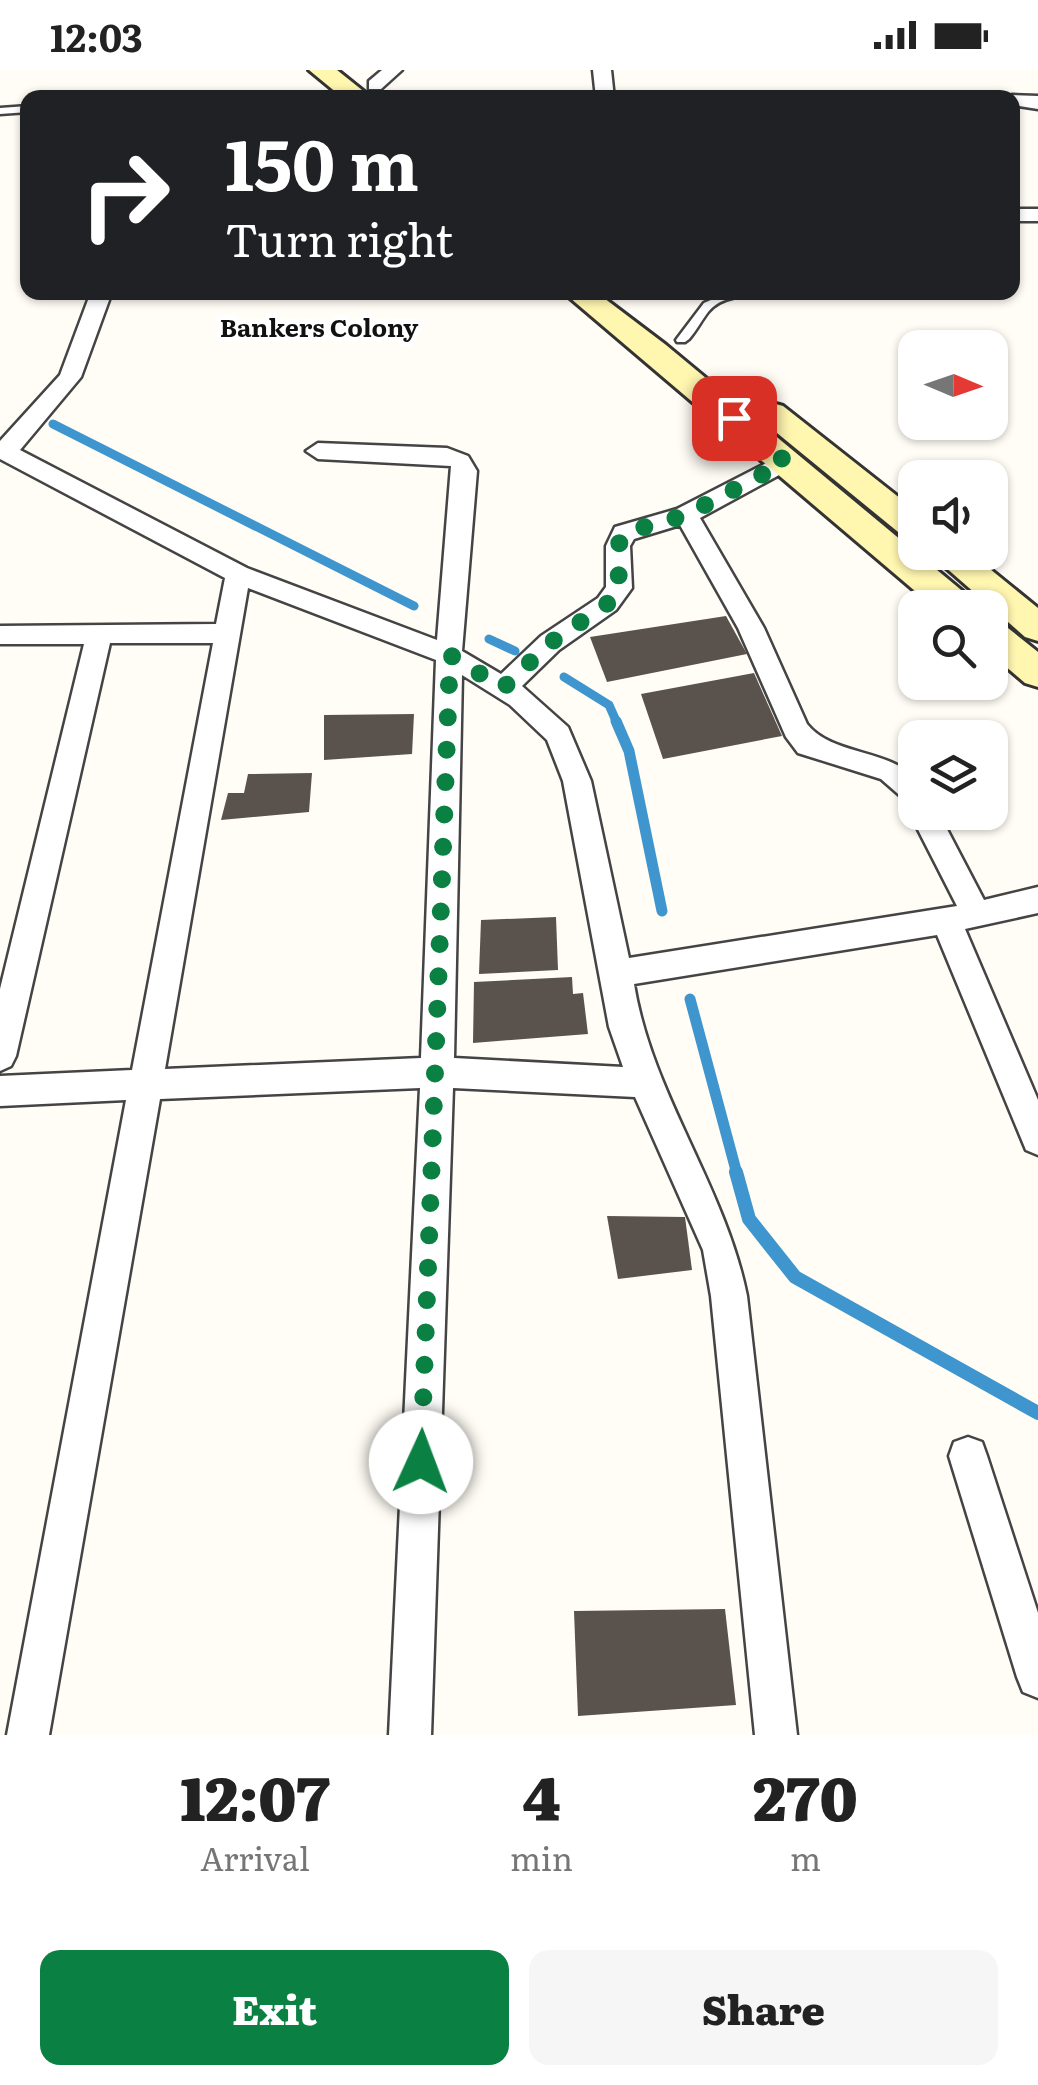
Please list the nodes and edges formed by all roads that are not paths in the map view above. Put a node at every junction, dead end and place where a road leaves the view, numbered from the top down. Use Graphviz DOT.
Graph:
graph roads {
  1 [pos="322,70"];
  2 [pos="374,84"];
  3 [pos="99,300"];
  4 [pos="587,300"];
  5 [pos="628,300"];
  6 [pos="715,300"];
  7 [pos="681,340"];
  8 [pos="3,450"];
  9 [pos="318,451"];
  10 [pos="786,462"];
  11 [pos="898,514"];
  12 [pos="686,515"];
  13 [pos="967,570"];
  14 [pos="238,574"];
  15 [pos="939,590"];
  16 [pos="1038,628"];
  17 [pos="225,633"];
  18 [pos="0,634"];
  19 [pos="99,635"];
  20 [pos="1008,648"];
  21 [pos="450,655"];
  22 [pos="1038,673"];
  23 [pos="503,688"];
  24 [pos="898,778"];
  25 [pos="930,830"];
  26 [pos="1038,900"];
  27 [pos="961,917"];
  28 [pos="617,973"];
  29 [pos="0,1056"];
  30 [pos="438,1072"];
  31 [pos="645,1083"];
  32 [pos="146,1086"];
  33 [pos="0,1091"];
  34 [pos="1038,1139"];
  35 [pos="968,1456"];
  36 [pos="1038,1677"];
  37 [pos="28,1735"];
  38 [pos="410,1735"];
  39 [pos="776,1735"];
  1 -- 2 [label="main road"];
  3 -- 8 [label="street"];
  4 -- 10 [label="main road"];
  5 -- 7 [label="main road"];
  6 -- 7 [label="lane"];
  7 -- 11 [label="main road"];
  8 -- 14 [label="street"];
  9 -- 21 [label="street"];
  10 -- 12 [label="street"];
  10 -- 15 [label="main road"];
  12 -- 23 [label="street"];
  12 -- 24 [label="street"];
  13 -- 16 [label="main road"];
  14 -- 17 [label="street"];
  14 -- 21 [label="street"];
  17 -- 19 [label="street"];
  17 -- 32 [label="street"];
  18 -- 19 [label="street"];
  19 -- 29 [label="street"];
  20 -- 22 [label="main road"];
  21 -- 23 [label="street"];
  21 -- 30 [label="street"];
  23 -- 28 [label="street"];
  25 -- 27 [label="street"];
  26 -- 27 [label="street"];
  27 -- 28 [label="street"];
  27 -- 34 [label="street"];
  28 -- 31 [label="street"];
  30 -- 31 [label="street"];
  30 -- 32 [label="street"];
  30 -- 38 [label="street"];
  31 -- 39 [label="street"];
  32 -- 33 [label="street"];
  32 -- 37 [label="street"];
  35 -- 36 [label="street"];
}
